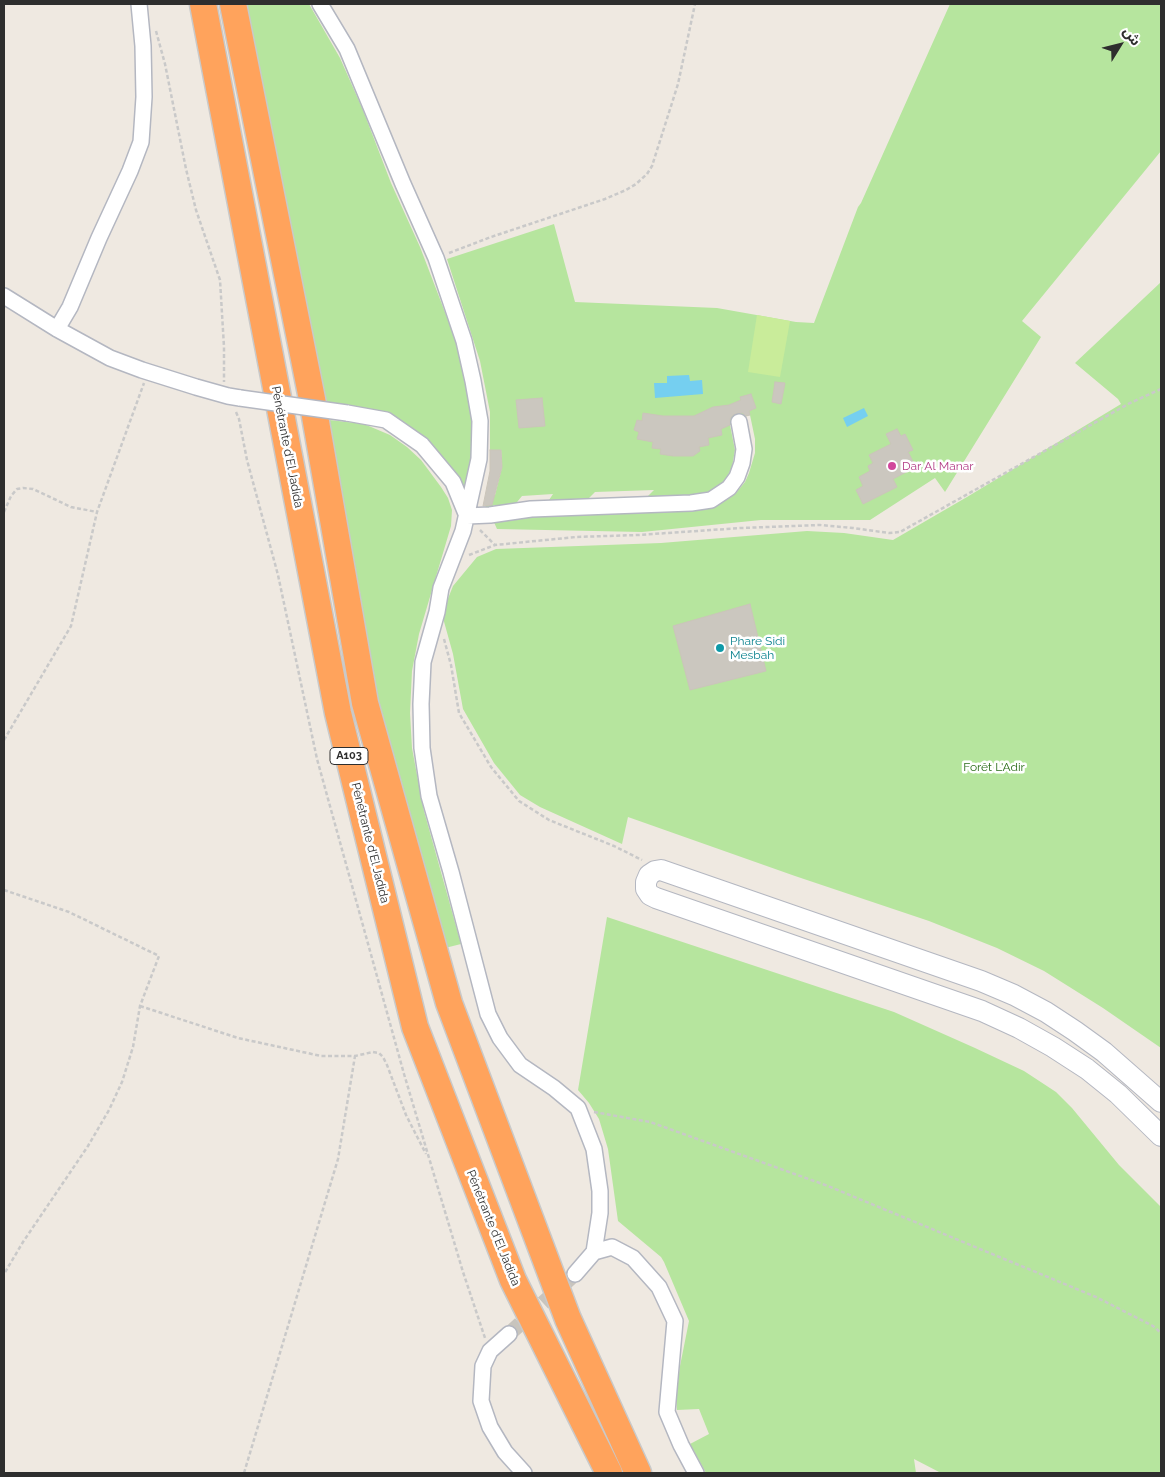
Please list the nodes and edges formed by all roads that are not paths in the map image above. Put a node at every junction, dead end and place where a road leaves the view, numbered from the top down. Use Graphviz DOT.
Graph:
graph roads {
  1 [pos="139,4"];
  2 [pos="203,4"];
  3 [pos="233,4"];
  4 [pos="320,4"];
  5 [pos="4,296"];
  6 [pos="57,329"];
  7 [pos="739,422"];
  8 [pos="467,516"];
  9 [pos="1161,1102"];
  10 [pos="1161,1136"];
  11 [pos="594,1252"];
  12 [pos="575,1274"];
  13 [pos="509,1334"];
  14 [pos="524,1473"];
  15 [pos="609,1473"];
  16 [pos="638,1473"];
  17 [pos="696,1473"];
  1 -- 6 [label="street"];
  2 -- 15 [label="highway, Pénétrante d'El Jadida / A103"];
  3 -- 16 [label="highway, A103"];
  4 -- 8 [label="street"];
  5 -- 6 [label="street"];
  6 -- 8 [label="street, bridge"];
  7 -- 8 [label="street"];
  8 -- 11 [label="street"];
  9 -- 10 [label="street"];
  11 -- 12 [label="street"];
  11 -- 17 [label="street"];
  13 -- 14 [label="street"];
}
